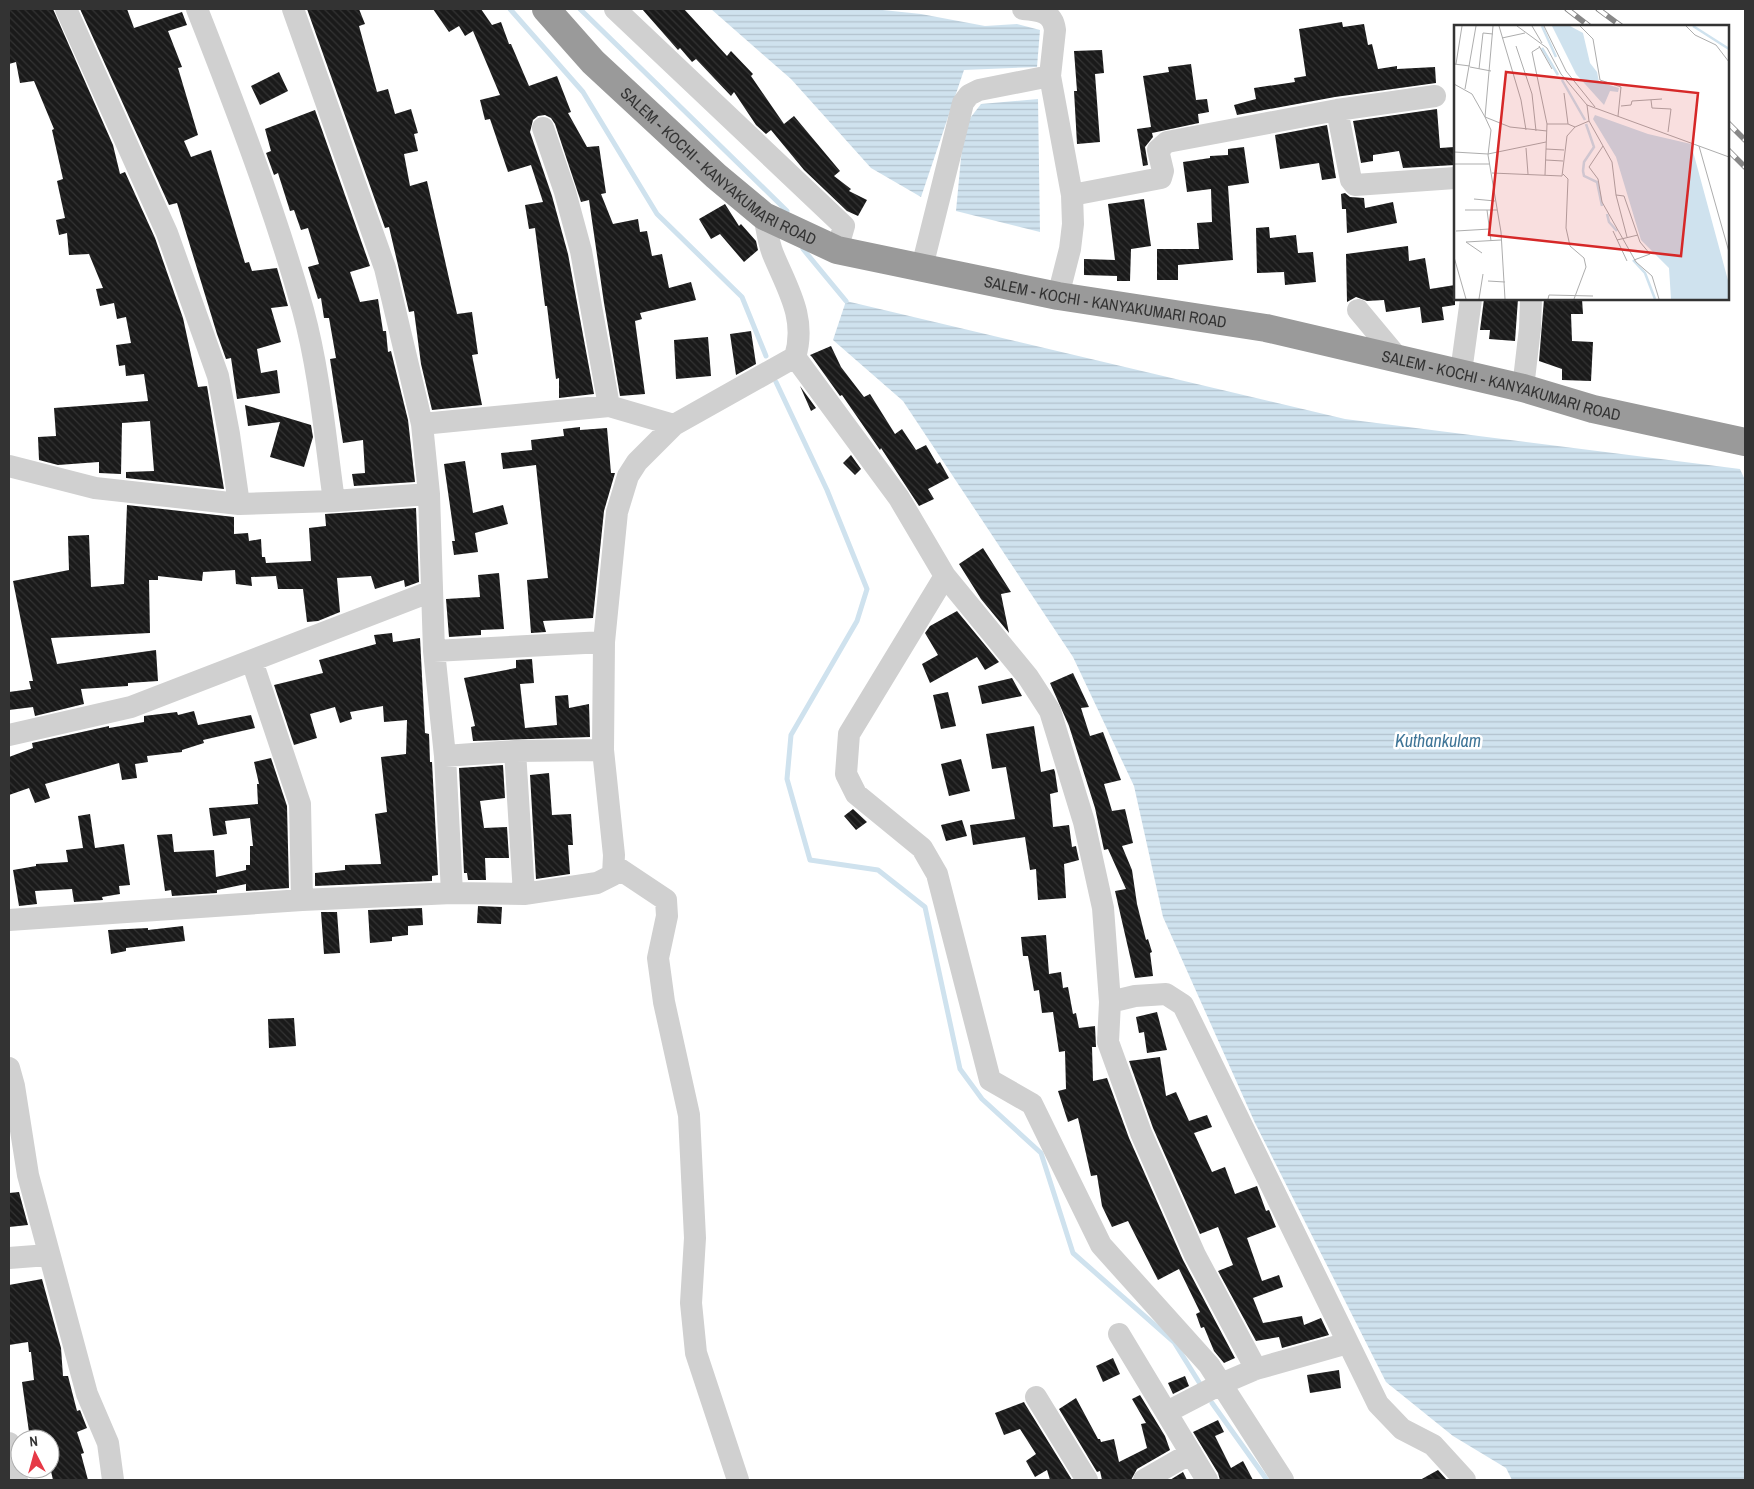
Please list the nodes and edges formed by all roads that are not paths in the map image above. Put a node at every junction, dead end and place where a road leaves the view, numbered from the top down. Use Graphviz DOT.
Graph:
graph roads {
  1 [pos="66,9"];
  2 [pos="197,9"];
  3 [pos="293,9"];
  4 [pos="546,9"];
  5 [pos="615,9"];
  6 [pos="1023,9"];
  7 [pos="1050,76"];
  8 [pos="1435,96"];
  9 [pos="1337,110"];
  10 [pos="543,128"];
  11 [pos="1454,178"];
  12 [pos="1072,195"];
  13 [pos="764,216"];
  14 [pos="837,250"];
  15 [pos="922,267"];
  16 [pos="1058,296"];
  17 [pos="1471,300"];
  18 [pos="1531,300"];
  19 [pos="1358,310"];
  20 [pos="794,356"];
  21 [pos="1398,358"];
  22 [pos="1461,372"];
  23 [pos="1523,388"];
  24 [pos="609,406"];
  25 [pos="422,424"];
  26 [pos="674,425"];
  27 [pos="1745,442"];
  28 [pos="9,466"];
  29 [pos="429,494"];
  30 [pos="334,501"];
  31 [pos="239,504"];
  32 [pos="945,576"];
  33 [pos="432,591"];
  34 [pos="604,642"];
  35 [pos="434,651"];
  36 [pos="252,661"];
  37 [pos="9,735"];
  38 [pos="603,750"];
  39 [pos="515,751"];
  40 [pos="445,756"];
  41 [pos="615,866"];
  42 [pos="452,893"];
  43 [pos="524,894"];
  44 [pos="302,900"];
  45 [pos="9,920"];
  46 [pos="1110,1002"];
  47 [pos="9,1068"];
  48 [pos="18,1177"];
  49 [pos="48,1255"];
  50 [pos="9,1258"];
  51 [pos="1118,1334"];
  52 [pos="1348,1343"];
  53 [pos="1256,1369"];
  54 [pos="1221,1384"];
  55 [pos="1036,1396"];
  56 [pos="1167,1412"];
  57 [pos="9,1443"];
  58 [pos="1191,1453"];
  59 [pos="17,1480"];
  60 [pos="113,1480"];
  61 [pos="738,1480"];
  62 [pos="1087,1480"];
  63 [pos="1144,1480"];
  64 [pos="1207,1480"];
  65 [pos="1283,1480"];
  66 [pos="1465,1480"];
  1 -- 31 [label="street"];
  2 -- 30 [label="street"];
  3 -- 25 [label="street"];
  4 -- 13 [label="highway, SALEM - KOCHI - KANYAKUMARI ROAD"];
  5 -- 14 [label="street"];
  6 -- 7 [label="street"];
  7 -- 12 [label="street"];
  7 -- 15 [label="street"];
  8 -- 9 [label="street"];
  9 -- 11 [label="street"];
  9 -- 12 [label="street"];
  10 -- 24 [label="street"];
  12 -- 16 [label="street"];
  13 -- 14 [label="highway, SALEM - KOCHI - KANYAKUMARI ROAD"];
  13 -- 20 [label="street"];
  14 -- 15 [label="highway, SALEM - KOCHI - KANYAKUMARI ROAD"];
  15 -- 16 [label="highway, SALEM - KOCHI - KANYAKUMARI ROAD"];
  16 -- 21 [label="highway, SALEM - KOCHI - KANYAKUMARI ROAD"];
  17 -- 22 [label="street"];
  18 -- 23 [label="street"];
  19 -- 21 [label="street"];
  20 -- 26 [label="street"];
  20 -- 32 [label="street"];
  21 -- 22 [label="highway, SALEM - KOCHI - KANYAKUMARI ROAD"];
  22 -- 23 [label="highway, SALEM - KOCHI - KANYAKUMARI ROAD"];
  23 -- 27 [label="highway, SALEM - KOCHI - KANYAKUMARI ROAD"];
  24 -- 25 [label="street"];
  24 -- 26 [label="street"];
  25 -- 29 [label="street"];
  26 -- 34 [label="street"];
  28 -- 31 [label="street"];
  29 -- 30 [label="street"];
  29 -- 33 [label="street"];
  30 -- 31 [label="street"];
  32 -- 46 [label="street"];
  32 -- 54 [label="street"];
  33 -- 35 [label="street"];
  33 -- 36 [label="street"];
  34 -- 35 [label="street"];
  34 -- 38 [label="street"];
  35 -- 40 [label="street"];
  36 -- 37 [label="street"];
  36 -- 44 [label="street"];
  38 -- 39 [label="street"];
  38 -- 41 [label="street"];
  39 -- 40 [label="street"];
  39 -- 43 [label="street"];
  40 -- 42 [label="street"];
  41 -- 43 [label="street"];
  41 -- 61 [label="street"];
  42 -- 43 [label="street"];
  42 -- 44 [label="street"];
  44 -- 45 [label="street"];
  46 -- 52 [label="street"];
  46 -- 53 [label="street"];
  47 -- 48 [label="street"];
  48 -- 49 [label="street"];
  49 -- 50 [label="street"];
  49 -- 60 [label="street"];
  51 -- 56 [label="street"];
  52 -- 53 [label="street"];
  52 -- 66 [label="street"];
  53 -- 54 [label="street"];
  54 -- 56 [label="street"];
  54 -- 65 [label="street"];
  55 -- 62 [label="street"];
  56 -- 58 [label="street"];
  57 -- 59 [label="street"];
  58 -- 63 [label="street"];
  58 -- 64 [label="street"];
}
